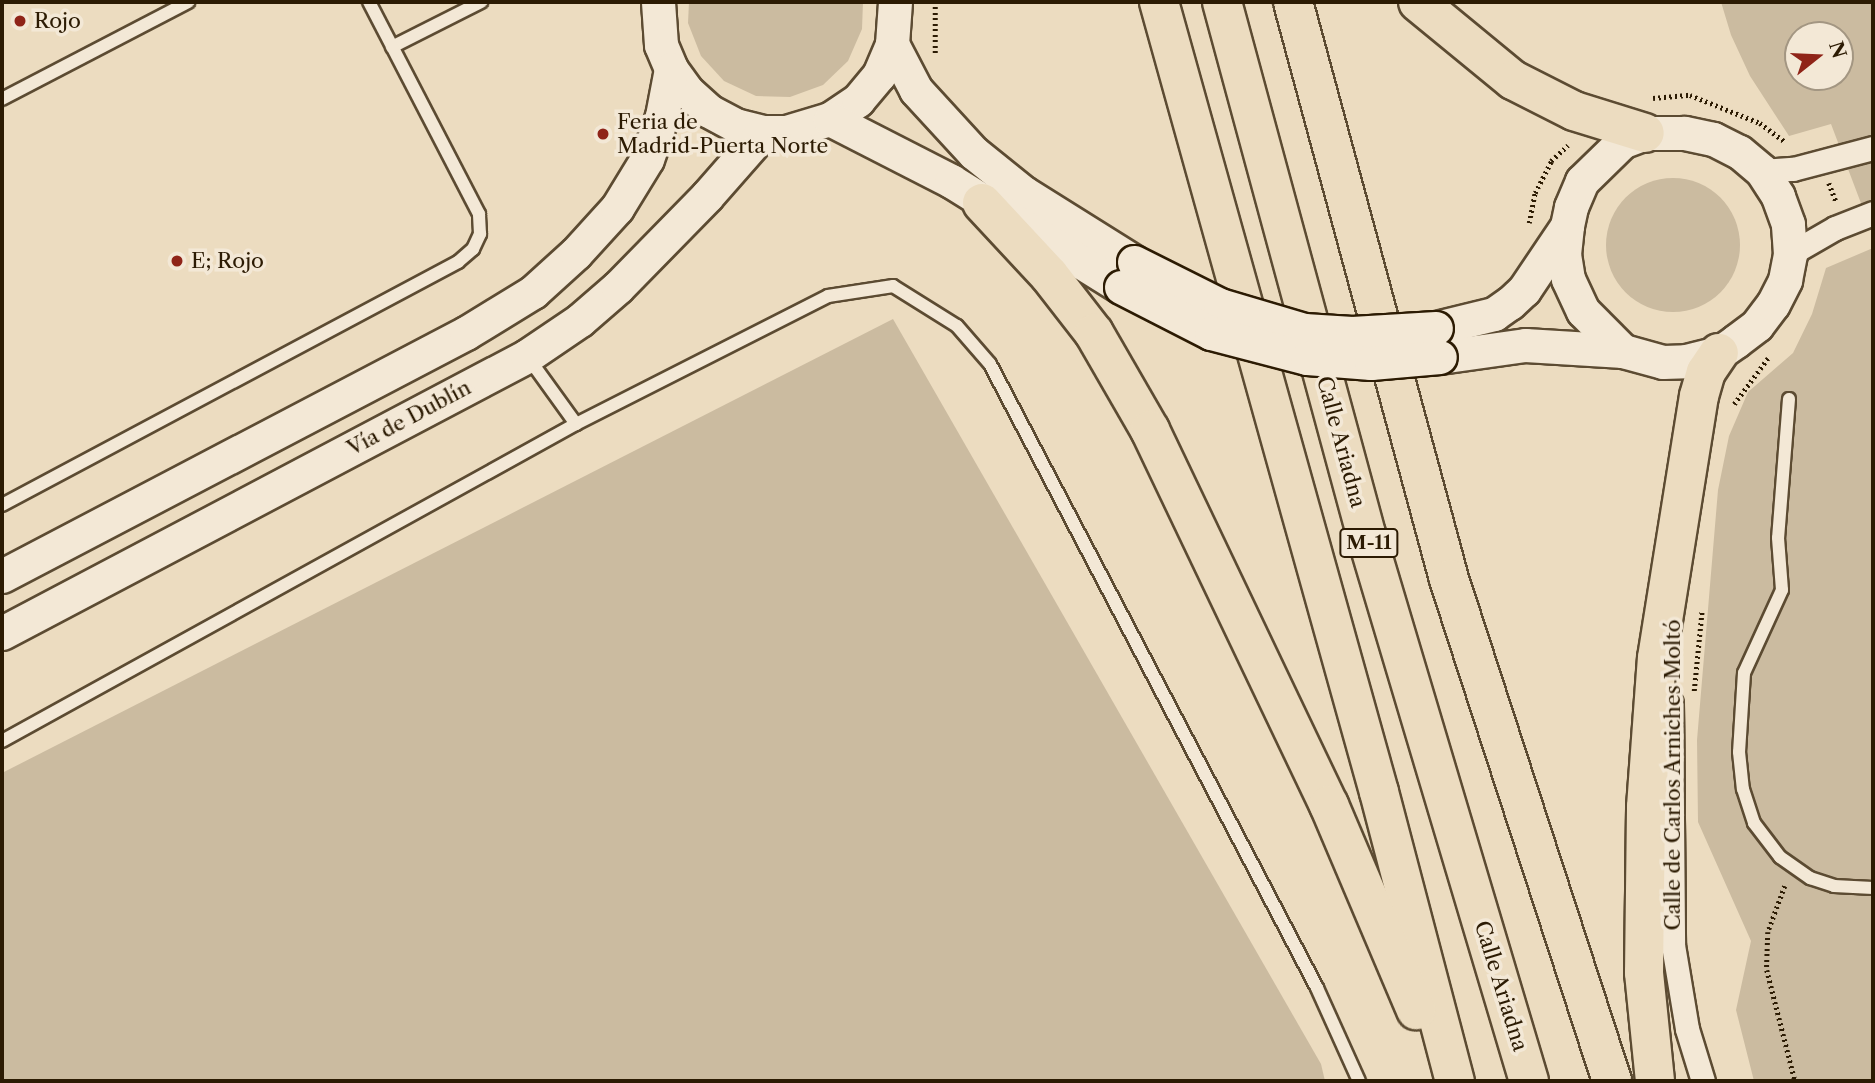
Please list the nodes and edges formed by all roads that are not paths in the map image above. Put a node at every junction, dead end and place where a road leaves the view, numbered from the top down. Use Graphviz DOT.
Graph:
graph roads {
  1 [pos="188,2"];
  2 [pos="369,2"];
  3 [pos="481,2"];
  4 [pos="658,2"];
  5 [pos="895,2"];
  6 [pos="1159,2"];
  7 [pos="1222,2"];
  8 [pos="1293,2"];
  9 [pos="1418,2"];
  10 [pos="892,44"];
  11 [pos="393,47"];
  12 [pos="671,69"];
  13 [pos="2,99"];
  14 [pos="830,119"];
  15 [pos="763,132"];
  16 [pos="1645,134"];
  17 [pos="1873,140"];
  18 [pos="1873,148"];
  19 [pos="1850,153"];
  20 [pos="1762,171"];
  21 [pos="982,203"];
  22 [pos="1873,213"];
  23 [pos="1567,226"];
  24 [pos="1790,254"];
  25 [pos="1127,275"];
  26 [pos="1438,342"];
  27 [pos="1623,351"];
  28 [pos="1718,353"];
  29 [pos="527,356"];
  30 [pos="1789,399"];
  31 [pos="576,424"];
  32 [pos="1686,467"];
  33 [pos="2,505"];
  34 [pos="2,576"];
  35 [pos="2,633"];
  36 [pos="2,741"];
  37 [pos="1873,888"];
  38 [pos="1359,1081"];
  39 [pos="1446,1081"];
  40 [pos="1455,1081"];
  41 [pos="1529,1081"];
  42 [pos="1612,1081"];
  43 [pos="1655,1081"];
  44 [pos="1703,1081"];
  1 -- 13 [label="lane"];
  2 -- 11 [label="lane"];
  3 -- 11 [label="lane"];
  4 -- 12 [label="street"];
  5 -- 10 [label="street"];
  6 -- 40 [label="highway, M-11"];
  7 -- 41 [label="highway, Calle Ariadna / M-11"];
  8 -- 42 [label="highway"];
  9 -- 16 [label="highway"];
  10 -- 14 [label="street"];
  10 -- 25 [label="street"];
  11 -- 33 [label="lane"];
  12 -- 15 [label="street"];
  12 -- 34 [label="street"];
  14 -- 15 [label="street"];
  14 -- 21 [label="street"];
  15 -- 29 [label="street, Vía de Dublín"];
  16 -- 20 [label="street"];
  16 -- 23 [label="street"];
  17 -- 19 [label="street"];
  18 -- 19 [label="street"];
  19 -- 20 [label="street"];
  20 -- 24 [label="street"];
  21 -- 25 [label="street"];
  21 -- 39 [label="highway"];
  22 -- 24 [label="street"];
  23 -- 26 [label="street"];
  23 -- 27 [label="street"];
  24 -- 28 [label="street"];
  25 -- 26 [label="street, bridge"];
  26 -- 27 [label="street"];
  27 -- 28 [label="street"];
  28 -- 32 [label="highway"];
  29 -- 31 [label="lane"];
  29 -- 35 [label="street, Vía de Dublín"];
  30 -- 37 [label="lane"];
  31 -- 36 [label="lane"];
  31 -- 38 [label="lane"];
  32 -- 43 [label="highway"];
  32 -- 44 [label="street, Calle de Carlos Arniches Moltó"];
}
